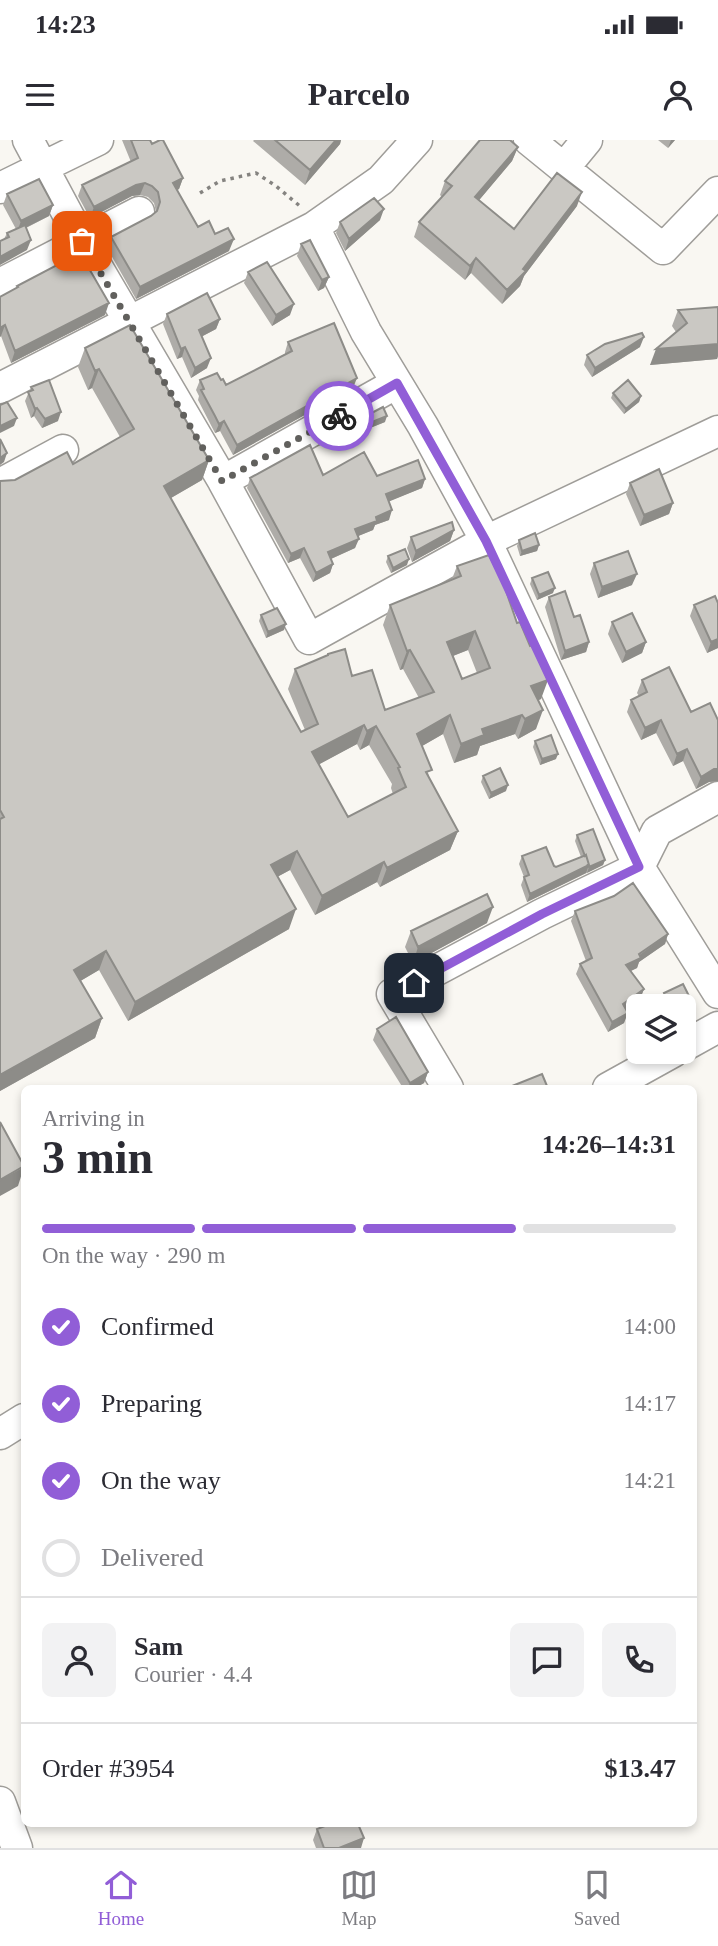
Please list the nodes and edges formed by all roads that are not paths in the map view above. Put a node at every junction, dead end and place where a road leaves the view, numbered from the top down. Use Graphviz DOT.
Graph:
graph roads {
  1 [pos="28,140"];
  2 [pos="98,140"];
  3 [pos="417,140"];
  4 [pos="530,140"];
  5 [pos="587,140"];
  6 [pos="42,167"];
  7 [pos="564,168"];
  8 [pos="0,188"];
  9 [pos="718,191"];
  10 [pos="139,212"];
  11 [pos="319,224"];
  12 [pos="82,241"];
  13 [pos="0,284"];
  14 [pos="130,323"];
  15 [pos="397,383"];
  16 [pos="0,388"];
  17 [pos="718,431"];
  18 [pos="63,450"];
  19 [pos="222,481"];
  20 [pos="0,484"];
  21 [pos="486,541"];
  22 [pos="718,797"];
  23 [pos="639,867"];
  24 [pos="718,993"];
  25 [pos="718,1027"];
  26 [pos="696,1039"];
  27 [pos="651,1064"];
  28 [pos="446,1085"];
  29 [pos="613,1085"];
  30 [pos="21,1421"];
  31 [pos="0,1434"];
  32 [pos="0,1802"];
  33 [pos="17,1848"];
  1 -- 6 [label="street"];
  2 -- 6 [label="street"];
  3 -- 11 [label="street"];
  4 -- 7 [label="street"];
  5 -- 7 [label="street"];
  6 -- 8 [label="street"];
  6 -- 12 [label="street"];
  7 -- 9 [label="street"];
  10 -- 12 [label="street"];
  11 -- 14 [label="street"];
  11 -- 15 [label="street"];
  12 -- 13 [label="street"];
  12 -- 14 [label="street"];
  14 -- 16 [label="street"];
  14 -- 19 [label="street"];
  15 -- 19 [label="street"];
  15 -- 21 [label="street"];
  17 -- 21 [label="street"];
  18 -- 20 [label="street"];
  19 -- 21 [label="street"];
  21 -- 23 [label="street"];
  22 -- 23 [label="street"];
  23 -- 24 [label="street"];
  23 -- 28 [label="street"];
  25 -- 26 [label="street"];
  27 -- 29 [label="street"];
  30 -- 31 [label="street"];
  32 -- 33 [label="street"];
}
